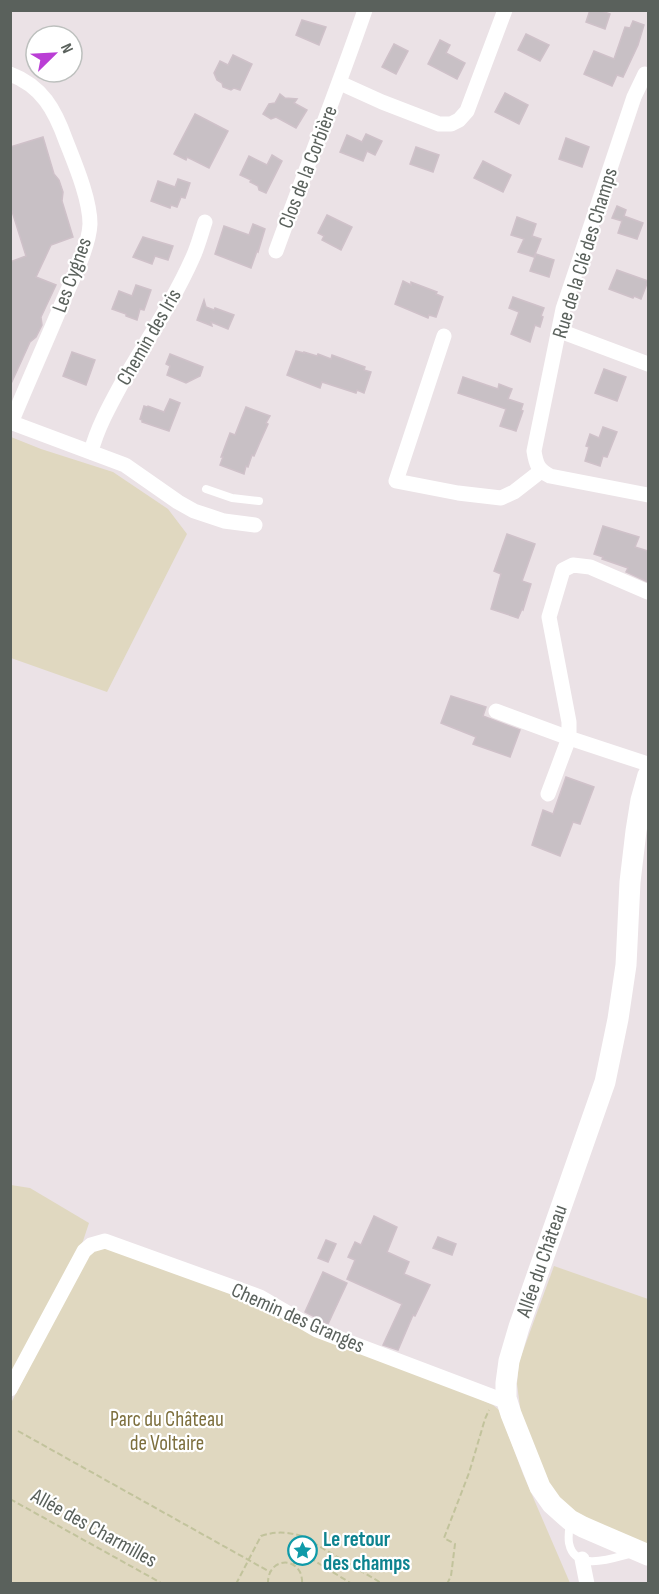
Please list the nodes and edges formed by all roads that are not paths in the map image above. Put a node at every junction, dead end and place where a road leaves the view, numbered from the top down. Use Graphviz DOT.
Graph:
graph roads {
  1 [pos="365,10"];
  2 [pos="505,10"];
  3 [pos="647,70"];
  4 [pos="10,74"];
  5 [pos="340,82"];
  6 [pos="205,222"];
  7 [pos="276,251"];
  8 [pos="560,331"];
  9 [pos="444,336"];
  10 [pos="648,364"];
  11 [pos="11,422"];
  12 [pos="91,452"];
  13 [pos="542,471"];
  14 [pos="206,489"];
  15 [pos="648,495"];
  16 [pos="259,501"];
  17 [pos="255,525"];
  18 [pos="648,592"];
  19 [pos="496,711"];
  20 [pos="569,738"];
  21 [pos="648,764"];
  22 [pos="648,775"];
  23 [pos="548,794"];
  24 [pos="10,1389"];
  25 [pos="502,1398"];
  26 [pos="570,1520"];
  27 [pos="644,1554"];
  28 [pos="582,1559"];
  29 [pos="587,1584"];
  1 -- 5 [label="street, Clos de la Corbière"];
  2 -- 5 [label="street, Clos de la Corbière"];
  3 -- 8 [label="street, Rue de la Clé des Champs"];
  4 -- 11 [label="street, Les Cygnes"];
  5 -- 7 [label="street, Clos de la Corbière"];
  6 -- 12 [label="street, Chemin des Iris"];
  8 -- 10 [label="street"];
  8 -- 13 [label="street, Rue de la Clé des Champs"];
  9 -- 13 [label="street"];
  11 -- 12 [label="street"];
  12 -- 17 [label="street"];
  13 -- 15 [label="street"];
  14 -- 16 [label="lane"];
  18 -- 20 [label="street"];
  19 -- 20 [label="street"];
  20 -- 21 [label="street"];
  20 -- 23 [label="street"];
  22 -- 25 [label="street, Allée du Château"];
  24 -- 25 [label="street, Chemin des Granges"];
  25 -- 26 [label="street, Allée du Château"];
  26 -- 27 [label="street, Allée du Château"];
  26 -- 28 [label="lane"];
  27 -- 28 [label="lane"];
  28 -- 29 [label="street"];
}
